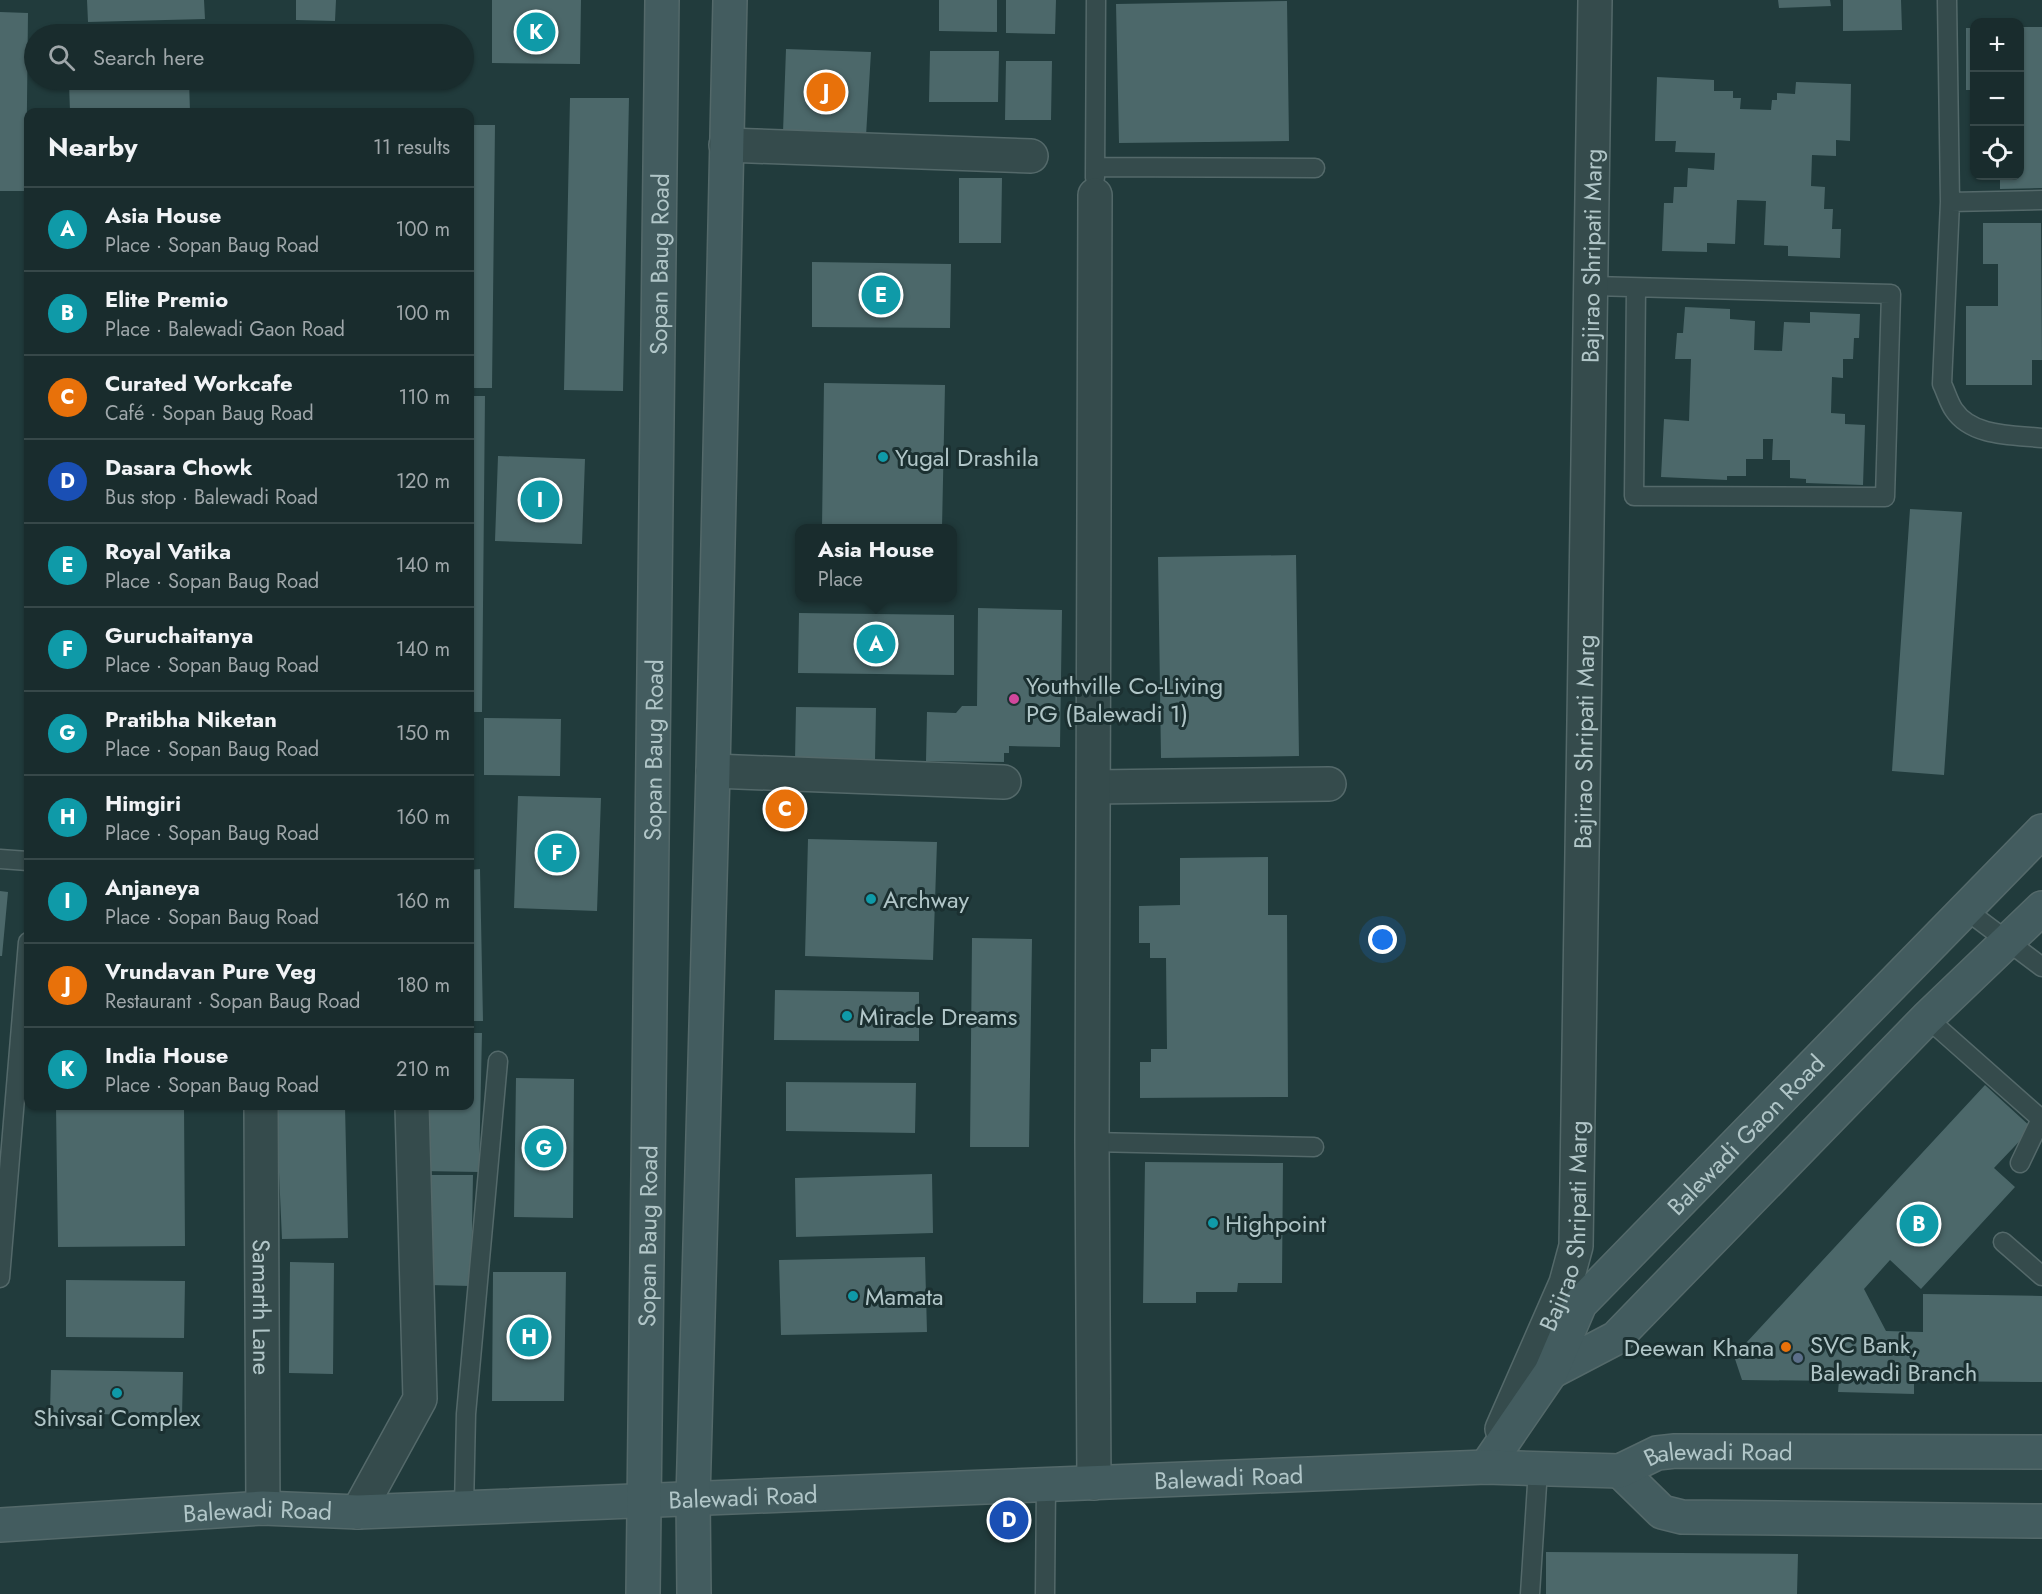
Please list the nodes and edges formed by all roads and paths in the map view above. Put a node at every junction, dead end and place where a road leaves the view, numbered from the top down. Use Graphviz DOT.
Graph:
graph roads {
  1 [pos="662,0"];
  2 [pos="730,0"];
  3 [pos="1096,0"];
  4 [pos="1595,0"];
  5 [pos="1947,0"];
  6 [pos="726,144"];
  7 [pos="1031,156"];
  8 [pos="1315,168"];
  9 [pos="1095,181"];
  10 [pos="2042,200"];
  11 [pos="1950,202"];
  12 [pos="1593,285"];
  13 [pos="1636,288"];
  14 [pos="2042,438"];
  15 [pos="713,771"];
  16 [pos="1004,782"];
  17 [pos="1329,784"];
  18 [pos="1094,787"];
  19 [pos="2042,831"];
  20 [pos="0,859"];
  21 [pos="24,861"];
  22 [pos="2042,908"];
  23 [pos="1966,910"];
  24 [pos="2007,943"];
  25 [pos="2042,967"];
  26 [pos="24,990"];
  27 [pos="1927,1018"];
  28 [pos="498,1061"];
  29 [pos="261,1110"];
  30 [pos="412,1110"];
  31 [pos="1092,1142"];
  32 [pos="1314,1147"];
  33 [pos="2020,1164"];
  34 [pos="2003,1242"];
  35 [pos="2042,1276"];
  36 [pos="0,1278"];
  37 [pos="1551,1372"];
  38 [pos="2042,1452"];
  39 [pos="1486,1467"];
  40 [pos="1538,1468"];
  41 [pos="1620,1471"];
  42 [pos="1094,1483"];
  43 [pos="1046,1485"];
  44 [pos="693,1499"];
  45 [pos="644,1501"];
  46 [pos="263,1508"];
  47 [pos="464,1508"];
  48 [pos="358,1512"];
  49 [pos="2042,1521"];
  50 [pos="0,1525"];
  51 [pos="643,1594"];
  52 [pos="694,1594"];
  53 [pos="1045,1594"];
  54 [pos="1530,1594"];
  1 -- 45 [label="street, Sopan Baug Road"];
  2 -- 6 [label="street"];
  3 -- 9 [label="lane"];
  4 -- 12 [label="street, Bajirao Shripati Marg"];
  5 -- 11 [label="lane"];
  6 -- 7 [label="street"];
  6 -- 15 [label="street"];
  8 -- 9 [label="lane"];
  9 -- 18 [label="street"];
  10 -- 11 [label="lane"];
  11 -- 14 [label="lane"];
  12 -- 13 [label="lane"];
  12 -- 39 [label="street, Bajirao Shripati Marg"];
  13 -- 13 [label="lane"];
  15 -- 16 [label="street"];
  15 -- 44 [label="street"];
  17 -- 18 [label="street"];
  18 -- 31 [label="street"];
  19 -- 23 [label="street, Balewadi Gaon Road"];
  20 -- 21 [label="lane"];
  22 -- 24 [label="street"];
  23 -- 24 [label="lane"];
  23 -- 37 [label="street, Balewadi Gaon Road"];
  24 -- 25 [label="lane"];
  24 -- 27 [label="street"];
  26 -- 36 [label="lane"];
  27 -- 33 [label="lane"];
  27 -- 37 [label="street"];
  28 -- 47 [label="lane"];
  29 -- 46 [label="street, Samarth Lane"];
  30 -- 48 [label="street"];
  31 -- 32 [label="lane"];
  31 -- 42 [label="street"];
  34 -- 35 [label="lane"];
  37 -- 39 [label="street, Balewadi Gaon Road"];
  38 -- 41 [label="street, Balewadi Road"];
  39 -- 40 [label="street, Balewadi Road"];
  39 -- 42 [label="street, Balewadi Road"];
  40 -- 41 [label="street, Balewadi Road"];
  40 -- 54 [label="lane"];
  41 -- 49 [label="street, Balewadi Road"];
  42 -- 43 [label="street, Balewadi Road"];
  43 -- 44 [label="street, Balewadi Road"];
  43 -- 53 [label="lane"];
  44 -- 45 [label="street, Balewadi Road"];
  44 -- 52 [label="street"];
  45 -- 47 [label="street, Balewadi Road"];
  45 -- 51 [label="street, Sopan Baug Road"];
  46 -- 48 [label="street, Balewadi Road"];
  46 -- 50 [label="street, Balewadi Road"];
  47 -- 48 [label="street, Balewadi Road"];
}
